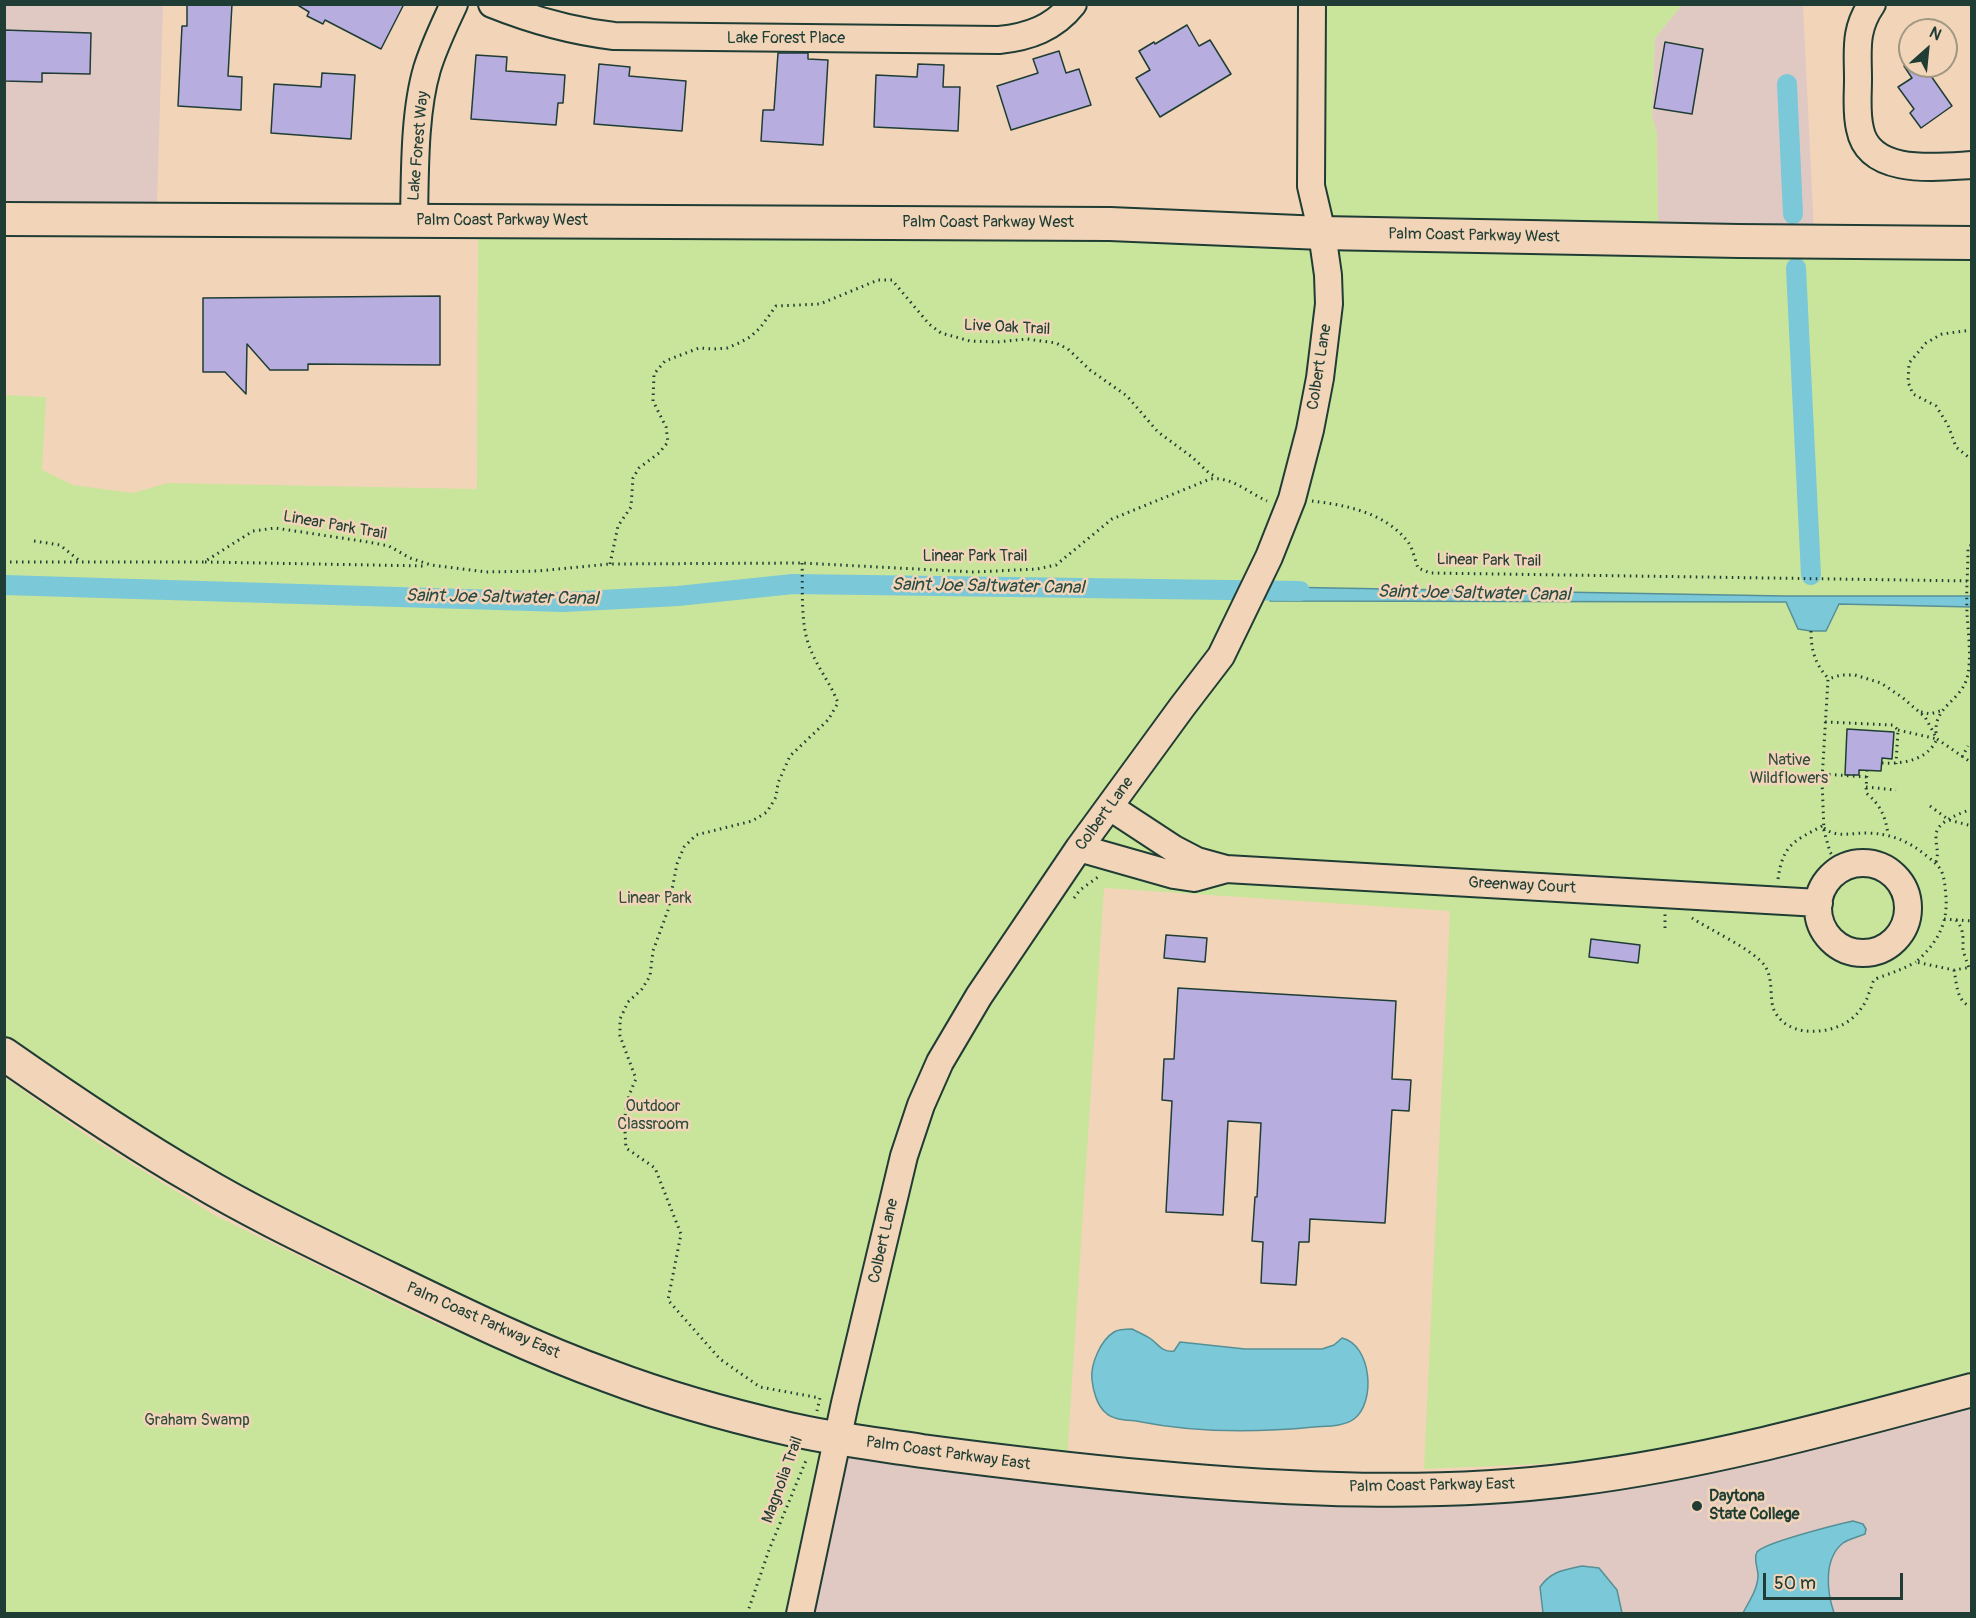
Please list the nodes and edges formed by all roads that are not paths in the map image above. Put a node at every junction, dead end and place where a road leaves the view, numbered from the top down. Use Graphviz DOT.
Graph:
graph roads {
  1 [pos="454,4"];
  2 [pos="492,4"];
  3 [pos="1074,4"];
  4 [pos="1312,4"];
  5 [pos="1872,4"];
  6 [pos="1971,165"];
  7 [pos="4,219"];
  8 [pos="414,220"];
  9 [pos="1322,233"];
  10 [pos="1971,243"];
  11 [pos="1110,807"];
  12 [pos="1079,849"];
  13 [pos="1226,869"];
  14 [pos="1818,903"];
  15 [pos="4,1054"];
  16 [pos="1971,1390"];
  17 [pos="825,1437"];
  18 [pos="800,1614"];
  1 -- 8 [label="street, Lake Forest Way"];
  2 -- 3 [label="street, Lake Forest Place"];
  4 -- 9 [label="street, Colbert Lane"];
  5 -- 6 [label="street"];
  7 -- 8 [label="main road, Palm Coast Parkway West"];
  8 -- 9 [label="main road, Palm Coast Parkway West"];
  9 -- 10 [label="main road, Palm Coast Parkway West"];
  9 -- 11 [label="street, Colbert Lane"];
  11 -- 12 [label="street, Colbert Lane"];
  11 -- 13 [label="street"];
  12 -- 13 [label="street"];
  12 -- 17 [label="street, Colbert Lane"];
  13 -- 14 [label="street, Greenway Court"];
  14 -- 14 [label="street"];
  15 -- 17 [label="main road, Palm Coast Parkway East"];
  16 -- 17 [label="main road, Palm Coast Parkway East"];
  17 -- 18 [label="street, Colbert Lane"];
}
